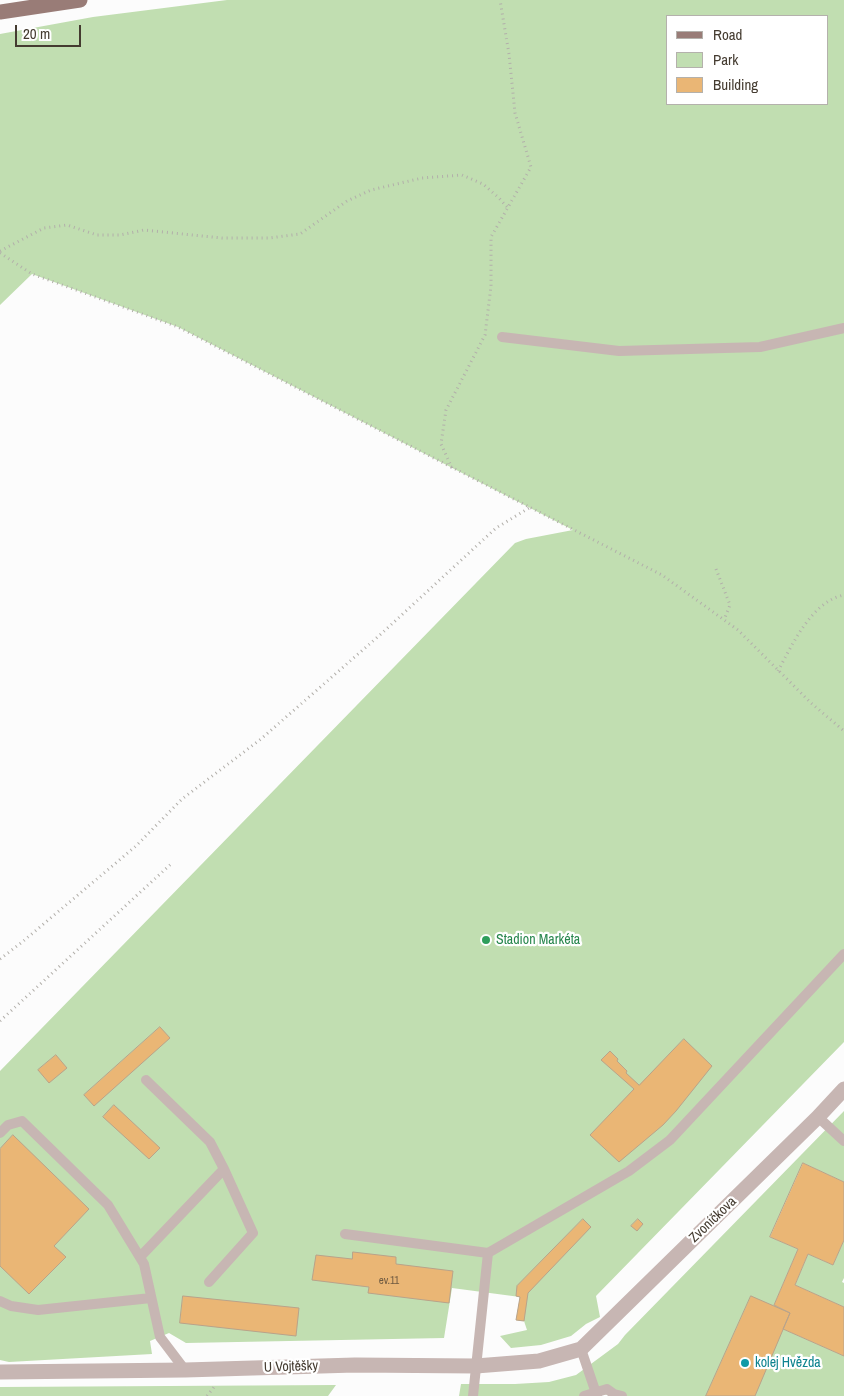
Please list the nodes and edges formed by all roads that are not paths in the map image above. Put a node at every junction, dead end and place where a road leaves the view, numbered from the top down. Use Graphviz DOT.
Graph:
graph roads {
  1 [pos="80,0"];
  2 [pos="0,12"];
  3 [pos="844,328"];
  4 [pos="502,337"];
  5 [pos="844,954"];
  6 [pos="146,1080"];
  7 [pos="844,1089"];
  8 [pos="818,1116"];
  9 [pos="0,1133"];
  10 [pos="844,1141"];
  11 [pos="224,1169"];
  12 [pos="345,1234"];
  13 [pos="488,1253"];
  14 [pos="140,1257"];
  15 [pos="209,1282"];
  16 [pos="151,1298"];
  17 [pos="0,1301"];
  18 [pos="581,1349"];
  19 [pos="476,1366"];
  20 [pos="185,1370"];
  21 [pos="0,1372"];
  22 [pos="596,1394"];
  23 [pos="473,1396"];
  24 [pos="584,1396"];
  25 [pos="622,1396"];
  1 -- 2 [label="main road"];
  3 -- 4 [label="lane"];
  5 -- 13 [label="lane"];
  6 -- 11 [label="lane"];
  7 -- 8 [label="street, Zvoníčkova"];
  8 -- 10 [label="lane"];
  8 -- 18 [label="street, Zvoníčkova"];
  9 -- 14 [label="lane"];
  11 -- 14 [label="lane"];
  11 -- 15 [label="lane"];
  12 -- 13 [label="lane"];
  13 -- 19 [label="lane"];
  14 -- 16 [label="lane"];
  16 -- 17 [label="lane"];
  16 -- 20 [label="lane"];
  18 -- 19 [label="street, U Vojtěšky"];
  18 -- 22 [label="lane"];
  19 -- 20 [label="street, U Vojtěšky"];
  19 -- 23 [label="lane"];
  20 -- 21 [label="street, U Vojtěšky"];
  22 -- 24 [label="lane"];
  22 -- 25 [label="lane"];
}
